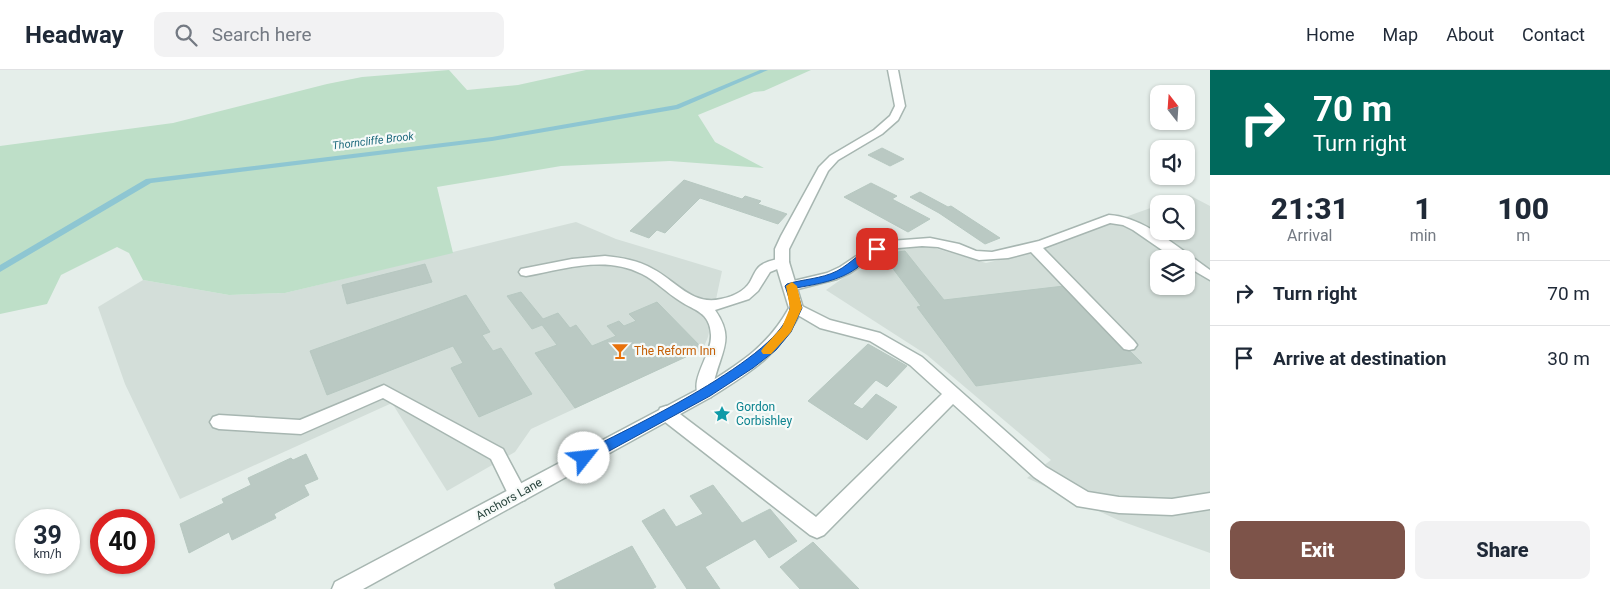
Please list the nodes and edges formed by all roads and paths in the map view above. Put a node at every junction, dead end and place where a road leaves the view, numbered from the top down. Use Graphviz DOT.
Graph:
graph roads {
  1 [pos="893,70"];
  2 [pos="1033,246"];
  3 [pos="1171,250"];
  4 [pos="782,262"];
  5 [pos="1195,266"];
  6 [pos="526,272"];
  7 [pos="1210,276"];
  8 [pos="790,286"];
  9 [pos="704,306"];
  10 [pos="796,308"];
  11 [pos="1128,345"];
  12 [pos="705,393"];
  13 [pos="952,394"];
  14 [pos="666,413"];
  15 [pos="219,422"];
  16 [pos="518,494"];
  17 [pos="1210,500"];
  18 [pos="342,589"];
  1 -- 4 [label="street"];
  2 -- 3 [label="street"];
  2 -- 8 [label="street"];
  2 -- 11 [label="street"];
  4 -- 8 [label="street"];
  4 -- 9 [label="street"];
  5 -- 7 [label="street"];
  6 -- 9 [label="street"];
  8 -- 10 [label="street"];
  9 -- 12 [label="street"];
  10 -- 12 [label="street, Anchors Lane"];
  10 -- 13 [label="street"];
  12 -- 14 [label="street, Anchors Lane"];
  13 -- 14 [label="street"];
  13 -- 17 [label="street"];
  14 -- 16 [label="street, Anchors Lane"];
  15 -- 16 [label="street"];
  16 -- 18 [label="street, Anchors Lane"];
}
